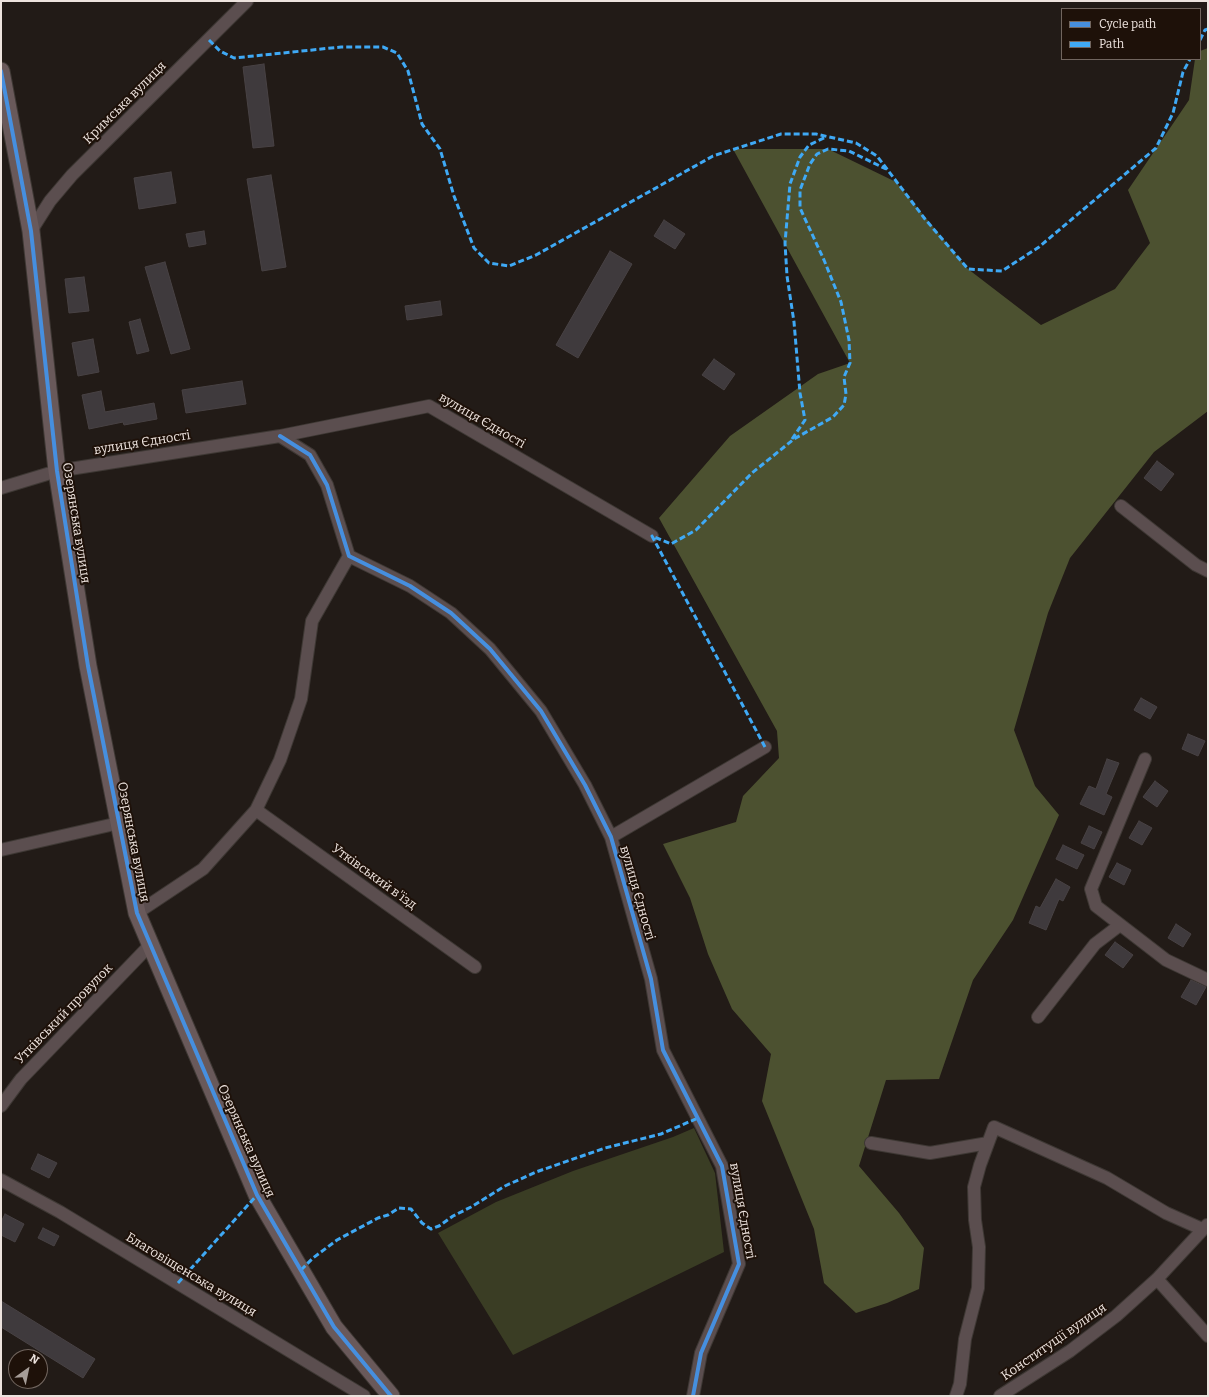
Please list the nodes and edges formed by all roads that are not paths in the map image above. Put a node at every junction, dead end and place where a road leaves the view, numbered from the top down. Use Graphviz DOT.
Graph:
graph roads {
  1 [pos="247,1"];
  2 [pos="1,71"];
  3 [pos="31,231"];
  4 [pos="280,436"];
  5 [pos="57,471"];
  6 [pos="1,488"];
  7 [pos="1121,506"];
  8 [pos="652,536"];
  9 [pos="349,556"];
  10 [pos="1208,571"];
  11 [pos="764,747"];
  12 [pos="1145,759"];
  13 [pos="256,810"];
  14 [pos="119,823"];
  15 [pos="611,837"];
  16 [pos="1,850"];
  17 [pos="137,913"];
  18 [pos="1120,925"];
  19 [pos="150,945"];
  20 [pos="476,967"];
  21 [pos="1208,980"];
  22 [pos="1038,1017"];
  23 [pos="1,1106"];
  24 [pos="871,1143"];
  25 [pos="988,1143"];
  26 [pos="1,1180"];
  27 [pos="1205,1226"];
  28 [pos="1157,1279"];
  29 [pos="1208,1336"];
  30 [pos="364,1396"];
  31 [pos="391,1396"];
  32 [pos="693,1396"];
  33 [pos="956,1396"];
  34 [pos="1000,1396"];
  1 -- 3 [label="street, Кримська вулиця"];
  2 -- 3 [label="street, Озерянська вулиця"];
  3 -- 5 [label="street, Озерянська вулиця"];
  4 -- 5 [label="street, вулиця Єдності"];
  4 -- 8 [label="street, вулиця Єдності"];
  4 -- 9 [label="street"];
  5 -- 6 [label="street, вулиця Єдності"];
  5 -- 14 [label="street, Озерянська вулиця"];
  7 -- 10 [label="street"];
  9 -- 13 [label="street"];
  9 -- 15 [label="street, вулиця Єдності"];
  11 -- 15 [label="street"];
  12 -- 18 [label="street"];
  13 -- 17 [label="street"];
  13 -- 20 [label="street, Утківський в'їзд"];
  14 -- 16 [label="street"];
  14 -- 17 [label="street, Озерянська вулиця"];
  15 -- 32 [label="street, вулиця Єдності"];
  17 -- 19 [label="street, Озерянська вулиця"];
  18 -- 21 [label="street"];
  18 -- 22 [label="street"];
  19 -- 23 [label="street, Утківський провулок"];
  19 -- 31 [label="street, Озерянська вулиця"];
  24 -- 25 [label="street"];
  25 -- 27 [label="street"];
  25 -- 33 [label="street"];
  26 -- 30 [label="street, Благовіщенська вулиця"];
  27 -- 28 [label="street, Конституції вулиця"];
  28 -- 29 [label="street"];
  28 -- 34 [label="street, Конституції вулиця"];
}
